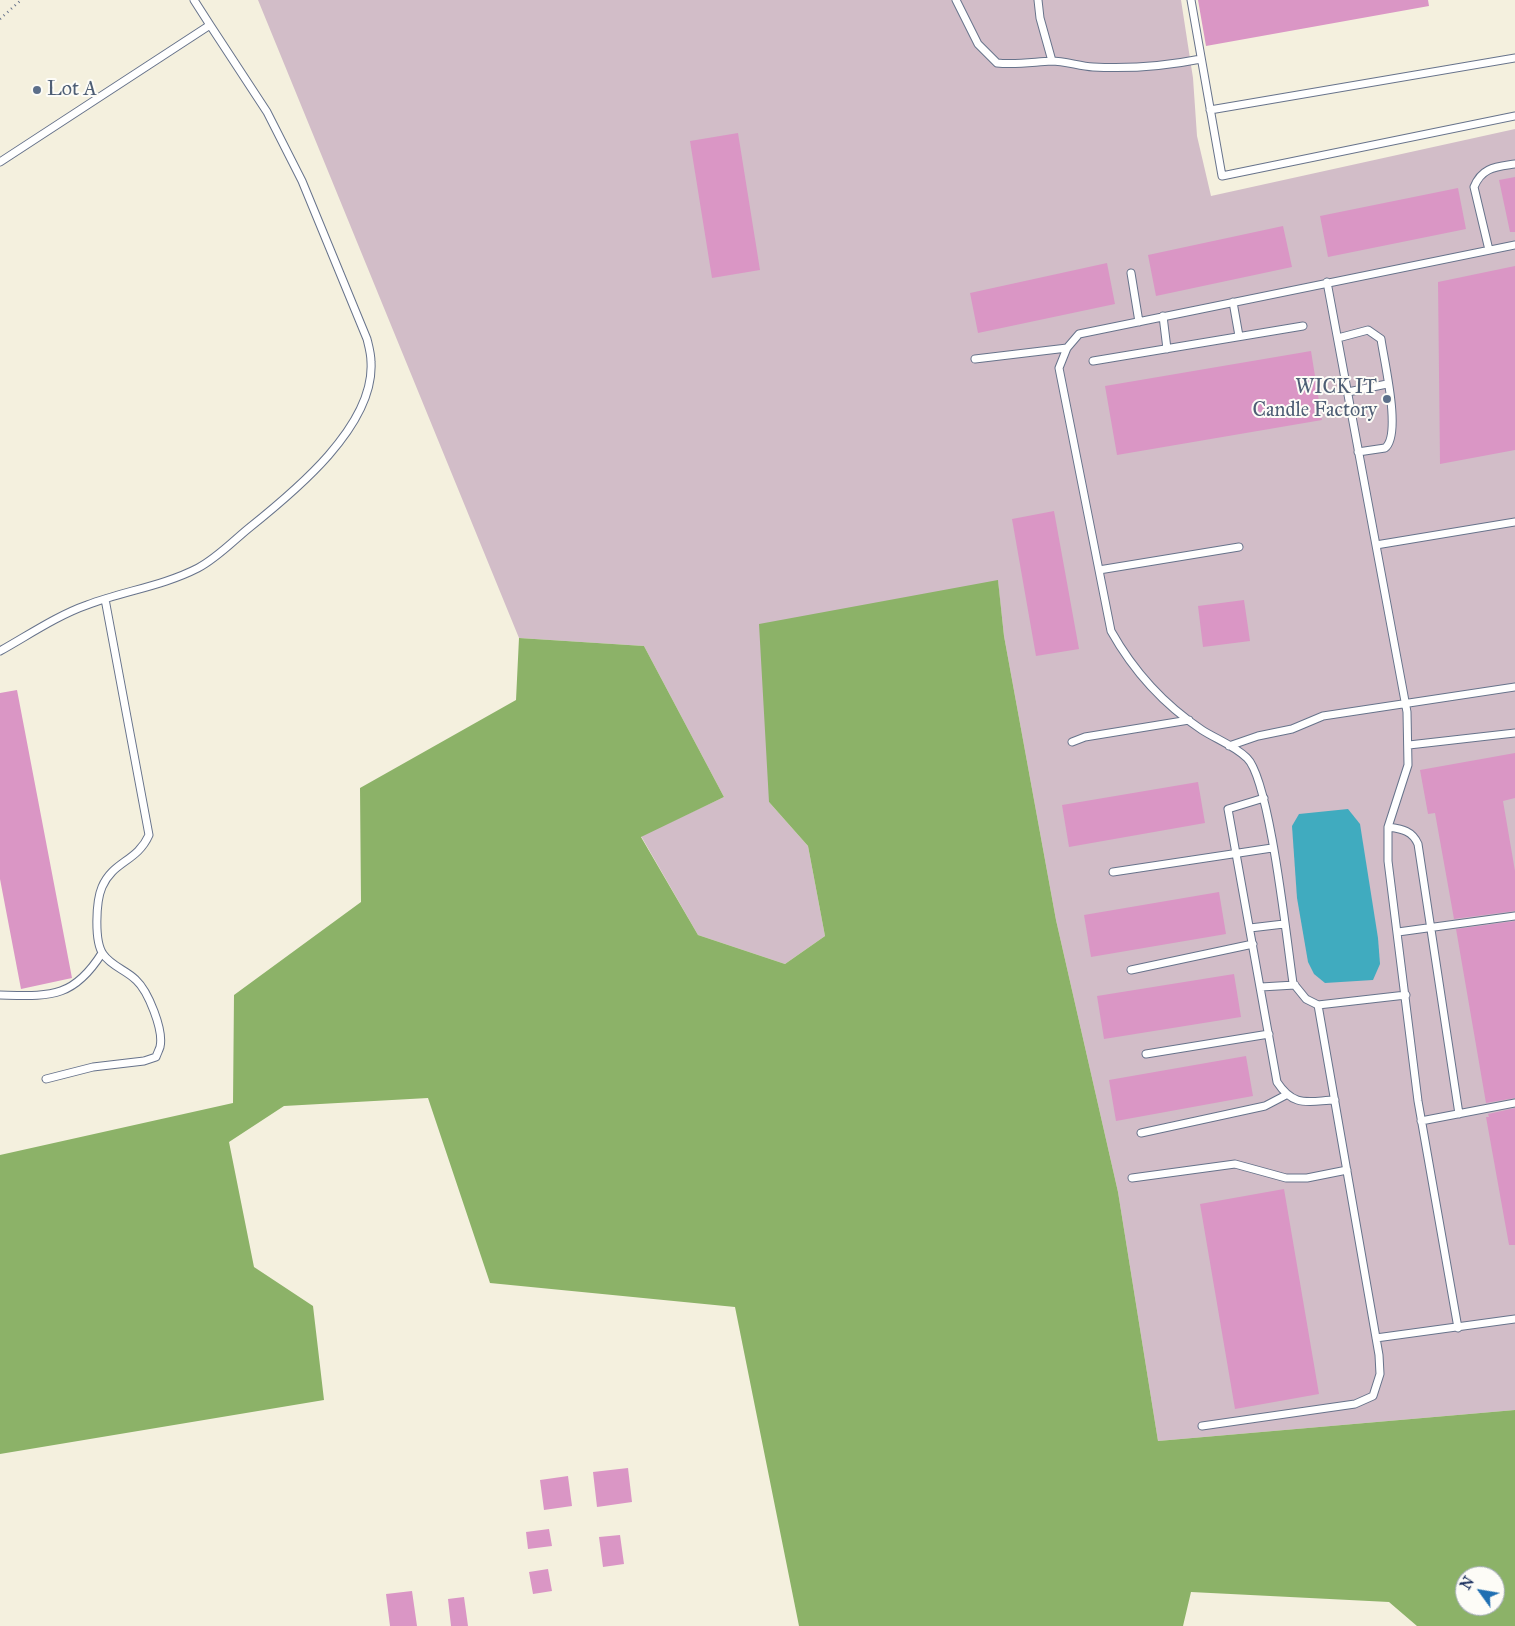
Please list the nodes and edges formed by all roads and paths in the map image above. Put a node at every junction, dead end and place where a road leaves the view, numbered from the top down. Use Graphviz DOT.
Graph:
graph roads {
  1 [pos="21,0"];
  2 [pos="194,0"];
  3 [pos="956,0"];
  4 [pos="1038,0"];
  5 [pos="1191,0"];
  6 [pos="0,19"];
  7 [pos="210,25"];
  8 [pos="1515,58"];
  9 [pos="1201,59"];
  10 [pos="1052,61"];
  11 [pos="1210,110"];
  12 [pos="1515,116"];
  13 [pos="0,162"];
  14 [pos="1515,164"];
  15 [pos="1515,245"];
  16 [pos="1489,250"];
  17 [pos="1131,273"];
  18 [pos="1327,282"];
  19 [pos="1233,302"];
  20 [pos="1163,316"];
  21 [pos="1139,322"];
  22 [pos="1303,326"];
  23 [pos="1239,336"];
  24 [pos="1338,338"];
  25 [pos="1067,348"];
  26 [pos="1167,349"];
  27 [pos="975,359"];
  28 [pos="1093,361"];
  29 [pos="1387,384"];
  30 [pos="1348,392"];
  31 [pos="1358,452"];
  32 [pos="1515,522"];
  33 [pos="1376,545"];
  34 [pos="1239,547"];
  35 [pos="1099,570"];
  36 [pos="104,599"];
  37 [pos="0,651"];
  38 [pos="1515,687"];
  39 [pos="1405,702"];
  40 [pos="1190,720"];
  41 [pos="1515,734"];
  42 [pos="1072,742"];
  43 [pos="1408,745"];
  44 [pos="1229,746"];
  45 [pos="1264,798"];
  46 [pos="1388,827"];
  47 [pos="1272,848"];
  48 [pos="1236,853"];
  49 [pos="1113,872"];
  50 [pos="1515,916"];
  51 [pos="1284,924"];
  52 [pos="1430,927"];
  53 [pos="1250,928"];
  54 [pos="1398,932"];
  55 [pos="1253,944"];
  56 [pos="102,953"];
  57 [pos="1131,970"];
  58 [pos="1295,985"];
  59 [pos="1261,987"];
  60 [pos="0,995"];
  61 [pos="1406,995"];
  62 [pos="1318,1005"];
  63 [pos="1269,1034"];
  64 [pos="1146,1054"];
  65 [pos="46,1079"];
  66 [pos="1286,1096"];
  67 [pos="1335,1100"];
  68 [pos="1515,1103"];
  69 [pos="1459,1114"];
  70 [pos="1421,1121"];
  71 [pos="1141,1133"];
  72 [pos="1347,1170"];
  73 [pos="1132,1178"];
  74 [pos="1515,1319"];
  75 [pos="1458,1328"];
  76 [pos="1376,1338"];
  77 [pos="1202,1426"];
  1 -- 6 [label="path"];
  2 -- 7 [label="lane"];
  3 -- 10 [label="lane"];
  4 -- 10 [label="lane"];
  5 -- 9 [label="lane"];
  7 -- 13 [label="lane"];
  7 -- 36 [label="lane"];
  8 -- 11 [label="lane"];
  9 -- 10 [label="lane"];
  9 -- 11 [label="lane"];
  11 -- 12 [label="lane"];
  14 -- 16 [label="lane"];
  15 -- 16 [label="lane"];
  16 -- 18 [label="lane"];
  17 -- 21 [label="lane"];
  18 -- 19 [label="lane"];
  18 -- 24 [label="lane"];
  19 -- 20 [label="lane"];
  19 -- 23 [label="lane"];
  20 -- 21 [label="lane"];
  20 -- 26 [label="lane"];
  21 -- 25 [label="lane"];
  22 -- 23 [label="lane"];
  23 -- 26 [label="lane"];
  24 -- 29 [label="lane"];
  24 -- 30 [label="lane"];
  25 -- 27 [label="lane"];
  25 -- 35 [label="lane"];
  26 -- 28 [label="lane"];
  29 -- 30 [label="lane"];
  29 -- 31 [label="lane"];
  30 -- 31 [label="lane"];
  31 -- 33 [label="lane"];
  32 -- 33 [label="lane"];
  33 -- 39 [label="lane"];
  34 -- 35 [label="lane"];
  35 -- 40 [label="lane"];
  36 -- 37 [label="lane"];
  36 -- 56 [label="lane"];
  38 -- 39 [label="lane"];
  39 -- 43 [label="lane"];
  39 -- 44 [label="lane"];
  40 -- 42 [label="lane"];
  40 -- 44 [label="lane"];
  41 -- 43 [label="lane"];
  43 -- 46 [label="lane"];
  44 -- 45 [label="lane"];
  45 -- 47 [label="lane"];
  45 -- 48 [label="lane"];
  46 -- 52 [label="lane"];
  46 -- 54 [label="lane"];
  47 -- 48 [label="lane"];
  47 -- 51 [label="lane"];
  48 -- 49 [label="lane"];
  48 -- 53 [label="lane"];
  50 -- 52 [label="lane"];
  51 -- 53 [label="lane"];
  51 -- 58 [label="lane"];
  52 -- 54 [label="lane"];
  52 -- 69 [label="lane"];
  53 -- 55 [label="lane"];
  54 -- 61 [label="lane"];
  55 -- 57 [label="lane"];
  55 -- 59 [label="lane"];
  56 -- 60 [label="lane"];
  56 -- 65 [label="lane"];
  58 -- 59 [label="lane"];
  58 -- 62 [label="lane"];
  59 -- 63 [label="lane"];
  61 -- 62 [label="lane"];
  61 -- 70 [label="lane"];
  62 -- 67 [label="lane"];
  63 -- 64 [label="lane"];
  63 -- 66 [label="lane"];
  66 -- 67 [label="lane"];
  66 -- 71 [label="lane"];
  67 -- 72 [label="lane"];
  68 -- 69 [label="lane"];
  69 -- 70 [label="lane"];
  70 -- 75 [label="lane"];
  72 -- 73 [label="lane"];
  72 -- 76 [label="lane"];
  74 -- 75 [label="lane"];
  75 -- 76 [label="lane"];
  76 -- 77 [label="lane"];
}
